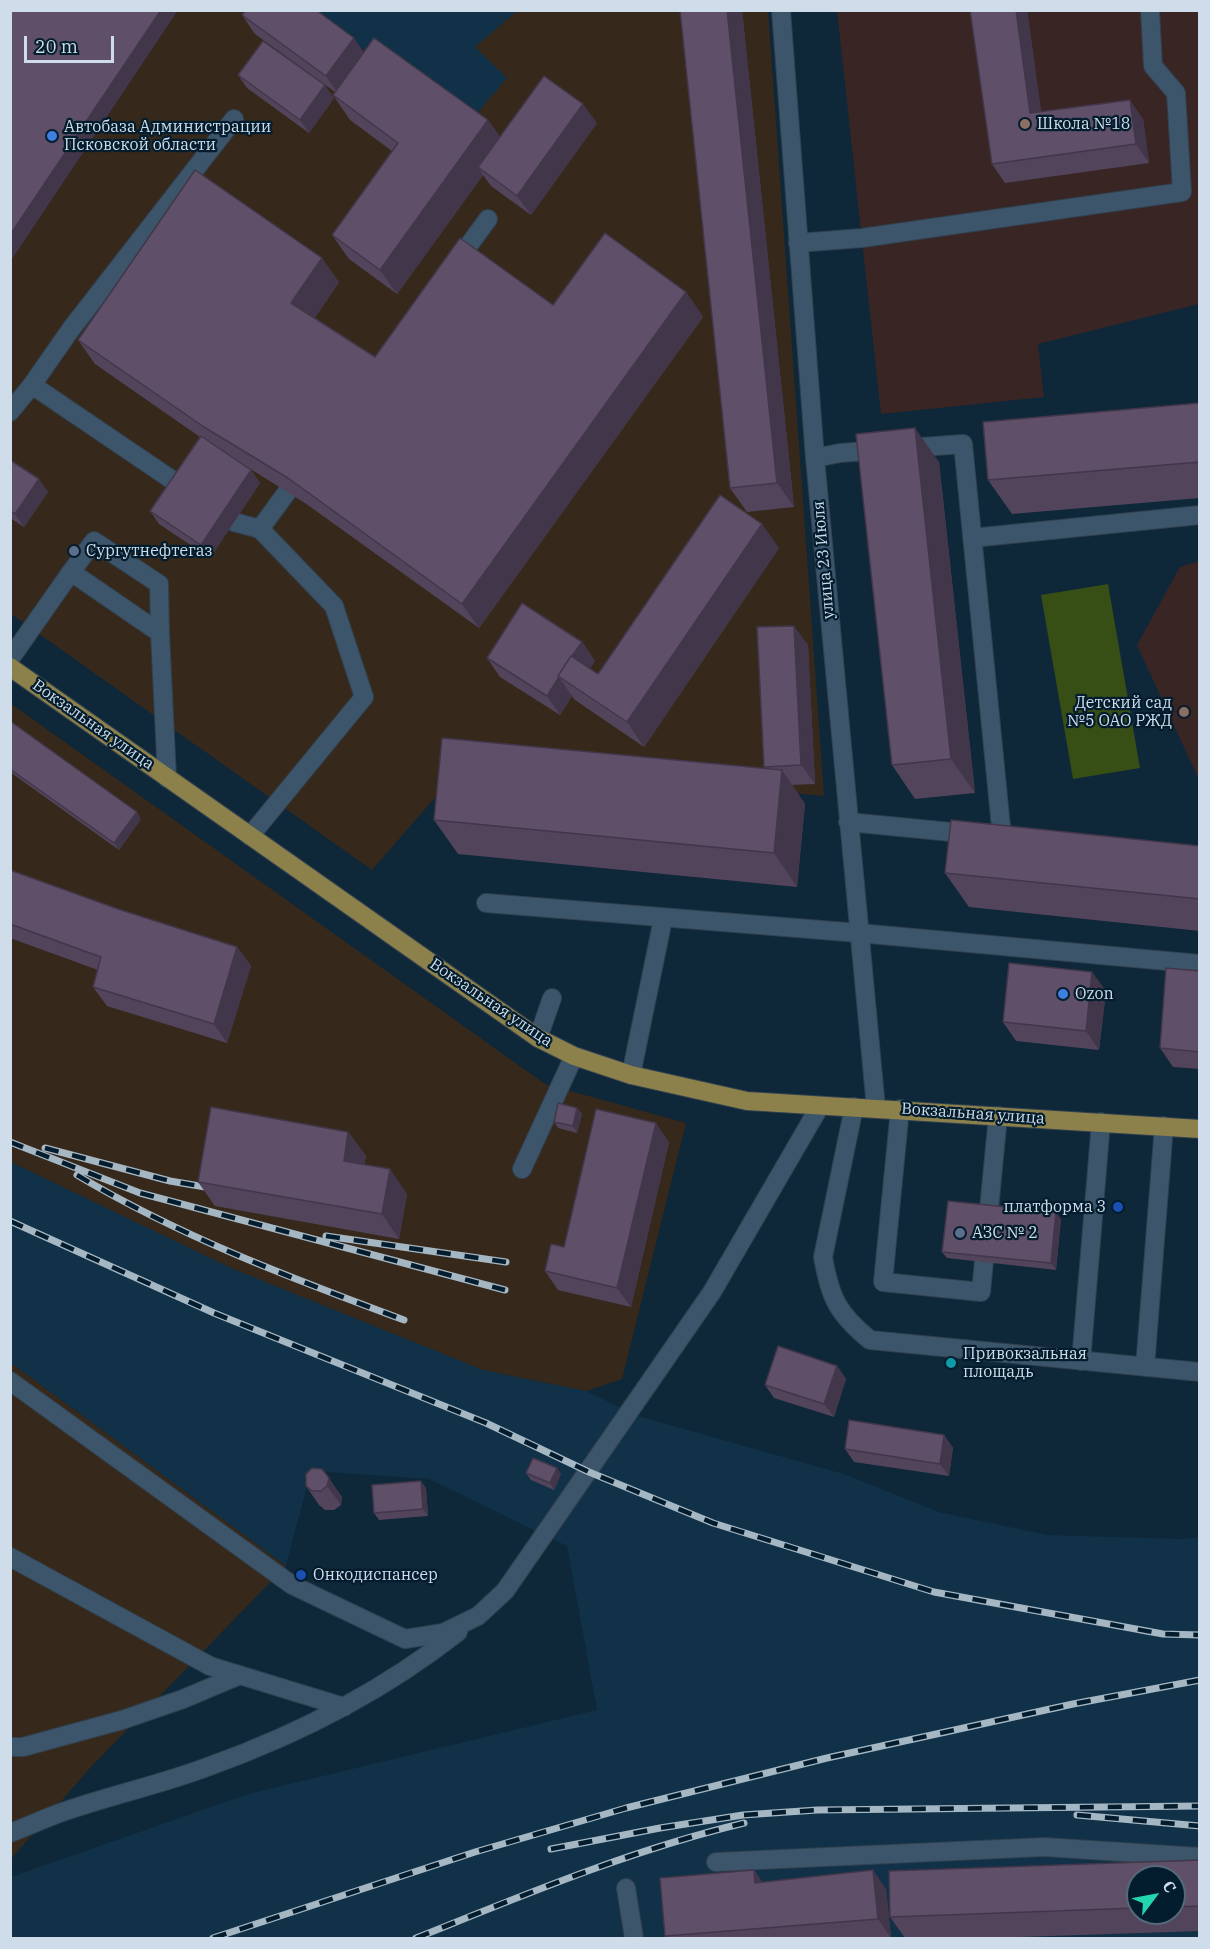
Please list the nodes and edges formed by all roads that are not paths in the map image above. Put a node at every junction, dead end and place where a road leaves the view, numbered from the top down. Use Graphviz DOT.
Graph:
graph roads {
  1 [pos="781,10"];
  2 [pos="1150,10"];
  3 [pos="234,119"];
  4 [pos="488,219"];
  5 [pos="798,243"];
  6 [pos="446,276"];
  7 [pos="32,384"];
  8 [pos="10,412"];
  9 [pos="815,458"];
  10 [pos="183,488"];
  11 [pos="287,492"];
  12 [pos="1200,515"];
  13 [pos="234,522"];
  14 [pos="260,529"];
  15 [pos="972,538"];
  16 [pos="71,572"];
  17 [pos="160,633"];
  18 [pos="10,659"];
  19 [pos="10,667"];
  20 [pos="167,778"];
  21 [pos="848,822"];
  22 [pos="250,836"];
  23 [pos="486,903"];
  24 [pos="663,919"];
  25 [pos="859,933"];
  26 [pos="1200,964"];
  27 [pos="552,998"];
  28 [pos="538,1038"];
  29 [pos="574,1056"];
  30 [pos="631,1075"];
  31 [pos="820,1106"];
  32 [pos="854,1107"];
  33 [pos="876,1108"];
  34 [pos="900,1109"];
  35 [pos="998,1116"];
  36 [pos="1101,1122"];
  37 [pos="1164,1126"];
  38 [pos="1200,1129"];
  39 [pos="522,1169"];
  40 [pos="1081,1361"];
  41 [pos="1145,1367"];
  42 [pos="1200,1372"];
  43 [pos="10,1381"];
  44 [pos="10,1557"];
  45 [pos="478,1616"];
  46 [pos="240,1675"];
  47 [pos="344,1707"];
  48 [pos="10,1747"];
  49 [pos="10,1833"];
  50 [pos="1200,1857"];
  51 [pos="716,1862"];
  52 [pos="626,1888"];
  53 [pos="634,1938"];
  1 -- 5 [label="street, улица 23 Июля"];
  2 -- 5 [label="street"];
  3 -- 7 [label="street"];
  4 -- 6 [label="street"];
  5 -- 9 [label="street, улица 23 Июля"];
  7 -- 8 [label="street"];
  7 -- 10 [label="street"];
  9 -- 15 [label="street"];
  9 -- 21 [label="street, улица 23 Июля"];
  11 -- 14 [label="street"];
  12 -- 15 [label="street"];
  13 -- 14 [label="street"];
  14 -- 22 [label="street"];
  15 -- 21 [label="street"];
  16 -- 17 [label="street"];
  16 -- 17 [label="street"];
  16 -- 18 [label="street"];
  17 -- 20 [label="street"];
  19 -- 20 [label="main road, Вокзальная улица"];
  20 -- 22 [label="main road, Вокзальная улица"];
  21 -- 25 [label="street, улица 23 Июля"];
  22 -- 28 [label="main road, Вокзальная улица"];
  23 -- 24 [label="street"];
  24 -- 25 [label="street"];
  24 -- 30 [label="street"];
  25 -- 26 [label="street"];
  25 -- 33 [label="street, улица 23 Июля"];
  27 -- 28 [label="street"];
  28 -- 29 [label="main road, Вокзальная улица"];
  29 -- 30 [label="main road, Вокзальная улица"];
  29 -- 39 [label="street"];
  30 -- 31 [label="main road, Вокзальная улица"];
  31 -- 32 [label="main road, Вокзальная улица"];
  31 -- 45 [label="street"];
  32 -- 33 [label="main road, Вокзальная улица"];
  32 -- 40 [label="street"];
  33 -- 34 [label="main road, Вокзальная улица"];
  34 -- 35 [label="main road, Вокзальная улица"];
  34 -- 35 [label="street"];
  35 -- 36 [label="main road, Вокзальная улица"];
  36 -- 37 [label="main road, Вокзальная улица"];
  36 -- 40 [label="street"];
  37 -- 38 [label="main road, Вокзальная улица"];
  37 -- 41 [label="street"];
  40 -- 41 [label="street"];
  41 -- 42 [label="street"];
  43 -- 45 [label="street"];
  44 -- 46 [label="street"];
  45 -- 47 [label="street"];
  46 -- 47 [label="street"];
  46 -- 48 [label="street"];
  47 -- 49 [label="street"];
  50 -- 51 [label="street"];
  52 -- 53 [label="street"];
}
